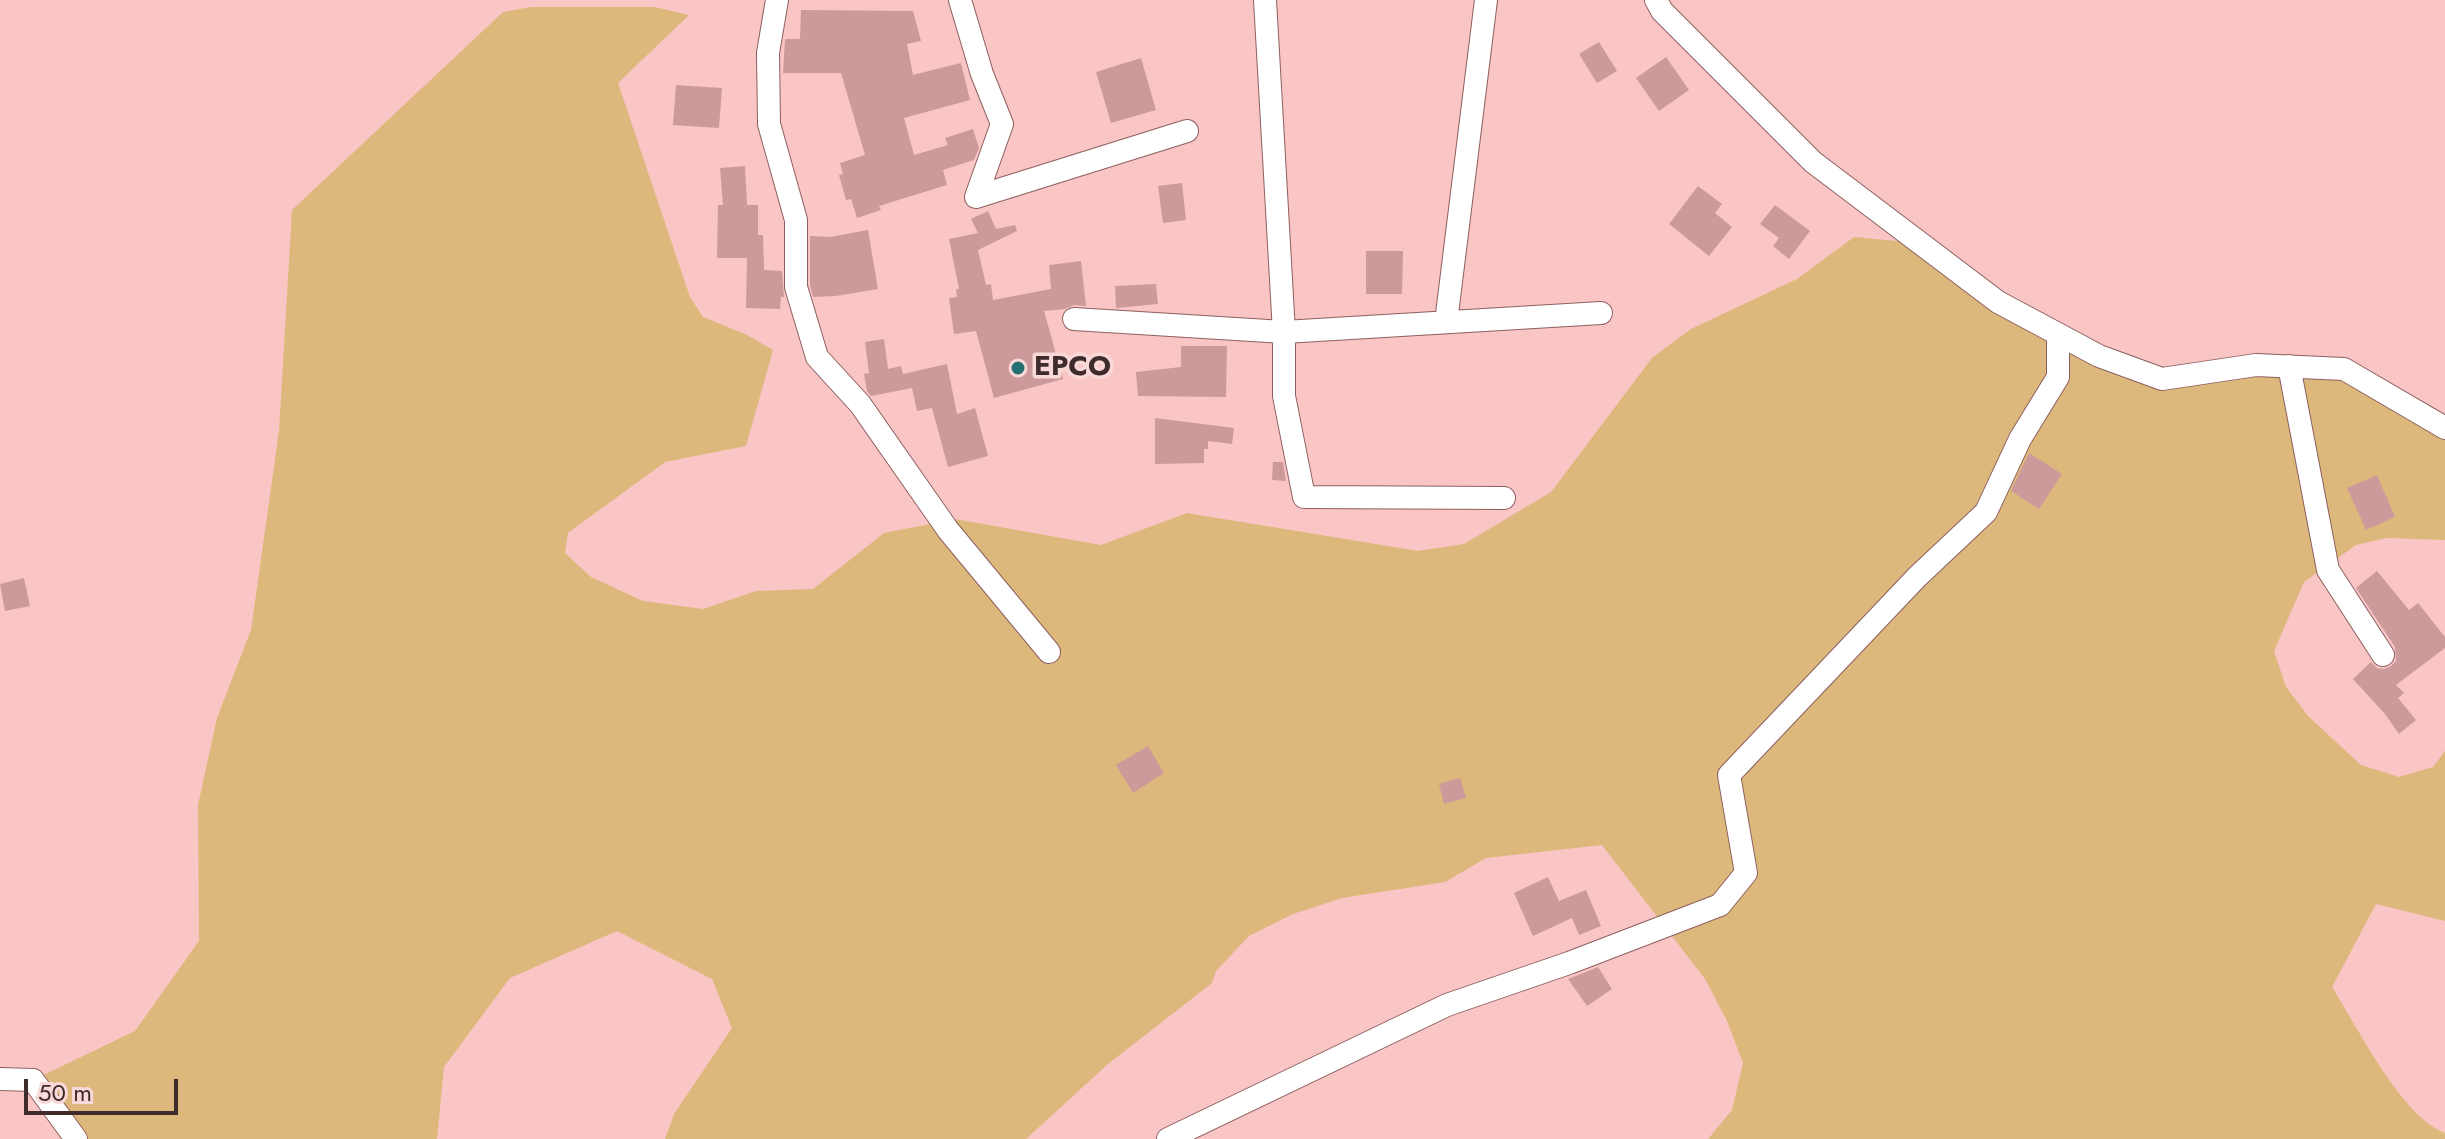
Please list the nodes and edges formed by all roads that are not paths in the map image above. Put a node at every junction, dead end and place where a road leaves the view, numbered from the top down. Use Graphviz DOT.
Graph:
graph roads {
  1 [pos="777,0"];
  2 [pos="960,0"];
  3 [pos="1265,0"];
  4 [pos="1486,0"];
  5 [pos="1656,0"];
  6 [pos="1187,131"];
  7 [pos="1601,313"];
  8 [pos="1074,319"];
  9 [pos="1446,322"];
  10 [pos="1284,332"];
  11 [pos="2058,334"];
  12 [pos="2289,366"];
  13 [pos="2445,428"];
  14 [pos="1504,498"];
  15 [pos="1049,652"];
  16 [pos="2383,655"];
  17 [pos="0,1079"];
  18 [pos="76,1139"];
  19 [pos="1168,1139"];
  1 -- 15 [label="street"];
  2 -- 6 [label="street"];
  3 -- 10 [label="street"];
  4 -- 9 [label="street"];
  5 -- 11 [label="street"];
  7 -- 9 [label="street"];
  8 -- 10 [label="street"];
  9 -- 10 [label="street"];
  10 -- 14 [label="street"];
  11 -- 12 [label="street"];
  11 -- 19 [label="street"];
  12 -- 13 [label="street"];
  12 -- 16 [label="street"];
  17 -- 18 [label="street"];
}
